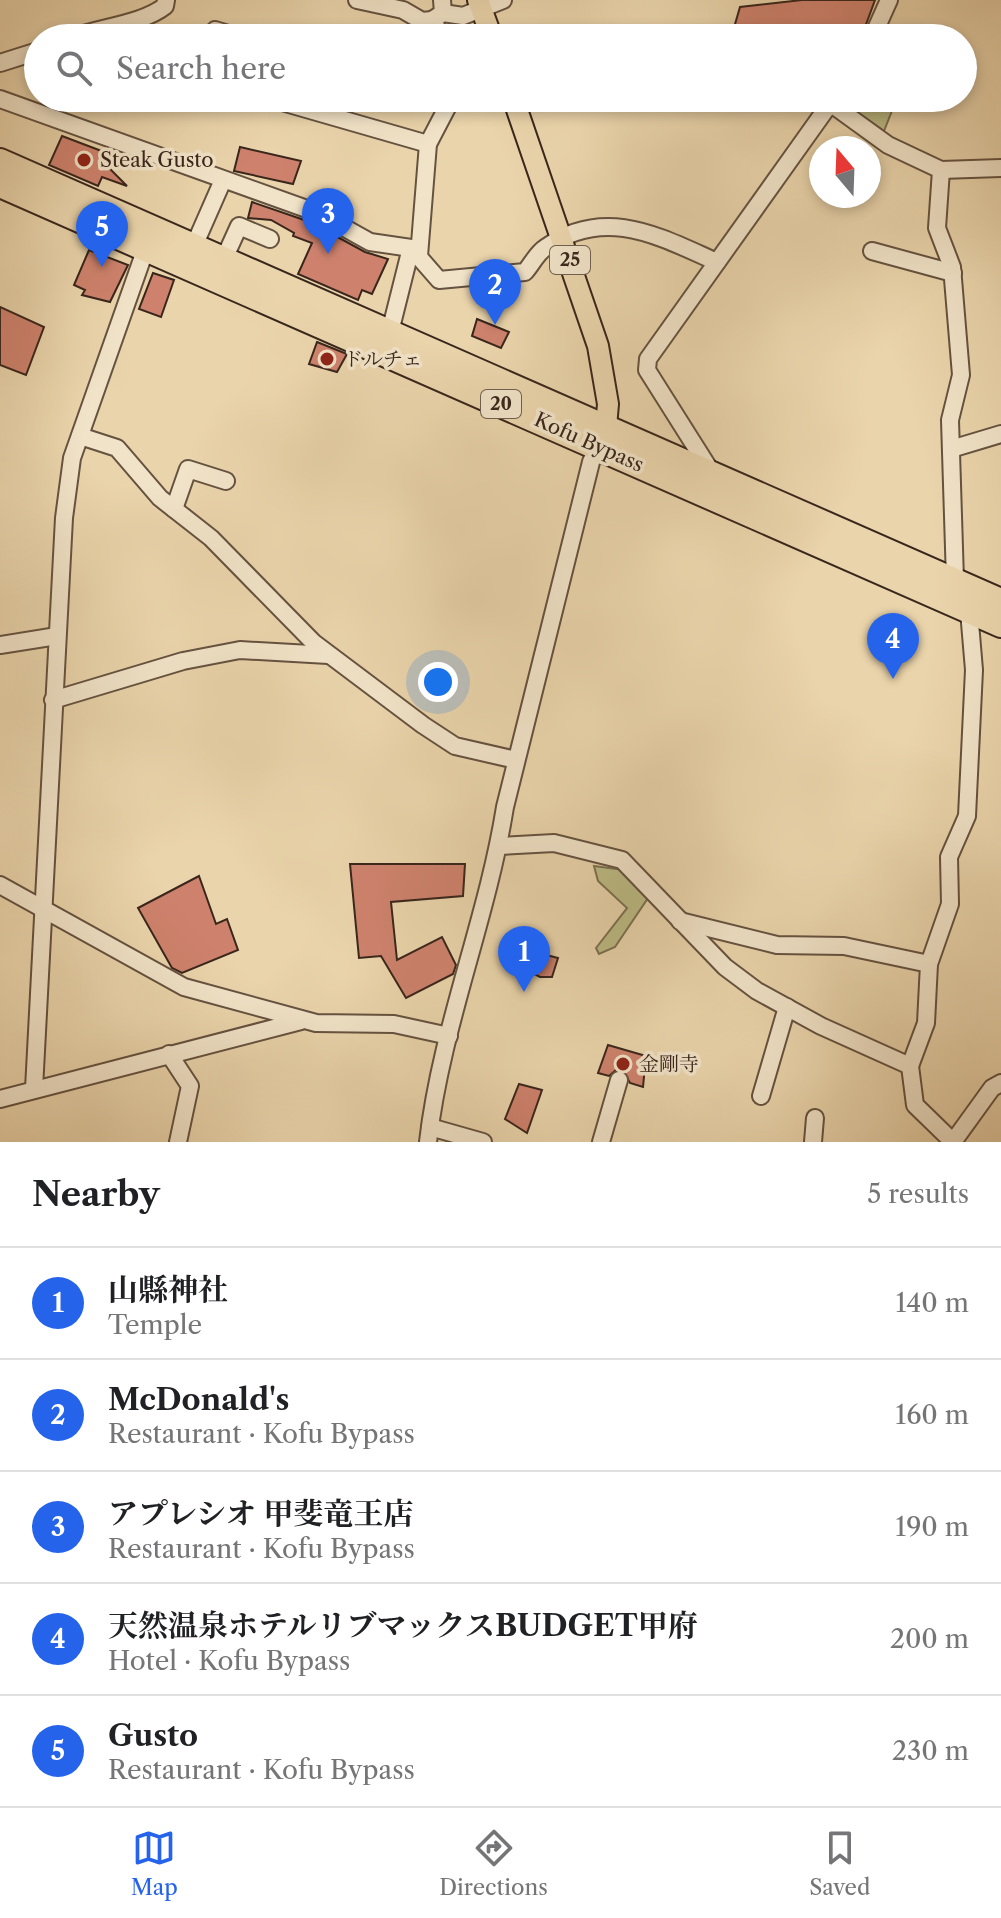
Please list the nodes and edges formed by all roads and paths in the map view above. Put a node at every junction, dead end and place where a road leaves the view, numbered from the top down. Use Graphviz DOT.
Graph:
graph roads {
  1 [pos="166,0"];
  2 [pos="357,0"];
  3 [pos="503,0"];
  4 [pos="889,0"];
  5 [pos="480,4"];
  6 [pos="439,11"];
  7 [pos="112,24"];
  8 [pos="487,24"];
  9 [pos="878,24"];
  10 [pos="24,55"];
  11 [pos="0,63"];
  12 [pos="0,99"];
  13 [pos="24,108"];
  14 [pos="36,112"];
  15 [pos="327,112"];
  16 [pos="445,112"];
  17 [pos="518,112"];
  18 [pos="824,112"];
  19 [pos="846,112"];
  20 [pos="428,144"];
  21 [pos="0,161"];
  22 [pos="1001,168"];
  23 [pos="941,170"];
  24 [pos="223,180"];
  25 [pos="0,185"];
  26 [pos="563,237"];
  27 [pos="270,239"];
  28 [pos="194,246"];
  29 [pos="146,248"];
  30 [pos="872,251"];
  31 [pos="415,252"];
  32 [pos="224,259"];
  33 [pos="717,262"];
  34 [pos="953,273"];
  35 [pos="390,332"];
  36 [pos="1001,434"];
  37 [pos="80,436"];
  38 [pos="602,436"];
  39 [pos="951,449"];
  40 [pos="707,473"];
  41 [pos="226,481"];
  42 [pos="174,509"];
  43 [pos="955,580"];
  44 [pos="1001,601"];
  45 [pos="969,611"];
  46 [pos="1001,625"];
  47 [pos="57,636"];
  48 [pos="0,645"];
  49 [pos="330,655"];
  50 [pos="53,700"];
  51 [pos="516,760"];
  52 [pos="499,846"];
  53 [pos="0,885"];
  54 [pos="45,909"];
  55 [pos="680,921"];
  56 [pos="929,964"];
  57 [pos="787,1007"];
  58 [pos="306,1020"];
  59 [pos="449,1036"];
  60 [pos="169,1054"];
  61 [pos="910,1066"];
  62 [pos="619,1080"];
  63 [pos="1001,1083"];
  64 [pos="34,1089"];
  65 [pos="761,1096"];
  66 [pos="0,1099"];
  67 [pos="815,1118"];
  68 [pos="429,1134"];
  69 [pos="178,1142"];
  70 [pos="483,1142"];
  71 [pos="601,1142"];
  72 [pos="813,1142"];
  1 -- 7 [label="street"];
  2 -- 6 [label="street"];
  3 -- 5 [label="street"];
  4 -- 9 [label="street"];
  5 -- 6 [label="street"];
  5 -- 8 [label="main road"];
  10 -- 11 [label="street"];
  12 -- 13 [label="street"];
  14 -- 24 [label="street"];
  15 -- 20 [label="street"];
  16 -- 20 [label="street"];
  17 -- 26 [label="main road, 25"];
  18 -- 33 [label="street"];
  19 -- 23 [label="street"];
  20 -- 31 [label="street"];
  21 -- 28 [label="highway, Kofu Bypass / 20"];
  22 -- 23 [label="street"];
  23 -- 34 [label="street"];
  24 -- 28 [label="street"];
  24 -- 31 [label="street"];
  25 -- 29 [label="highway, Kofu Bypass / 20"];
  26 -- 31 [label="street"];
  26 -- 33 [label="street"];
  26 -- 38 [label="main road, 25"];
  27 -- 32 [label="street"];
  28 -- 32 [label="highway, Kofu Bypass / 20"];
  29 -- 37 [label="street"];
  29 -- 38 [label="highway, Kofu Bypass / 20"];
  30 -- 34 [label="street"];
  31 -- 35 [label="street"];
  32 -- 35 [label="highway, Kofu Bypass / 20"];
  33 -- 40 [label="street"];
  34 -- 39 [label="street"];
  35 -- 38 [label="highway, Kofu Bypass / 20"];
  36 -- 39 [label="street"];
  37 -- 42 [label="street"];
  37 -- 47 [label="street"];
  38 -- 40 [label="highway, Kofu Bypass / 20"];
  38 -- 45 [label="highway, Kofu Bypass / 20"];
  38 -- 51 [label="street"];
  39 -- 43 [label="street"];
  40 -- 43 [label="highway, Kofu Bypass / 20"];
  41 -- 42 [label="street"];
  42 -- 49 [label="street"];
  43 -- 44 [label="highway, Kofu Bypass / 20"];
  45 -- 46 [label="highway, Kofu Bypass / 20"];
  45 -- 56 [label="street"];
  47 -- 48 [label="street"];
  47 -- 50 [label="street"];
  49 -- 50 [label="street"];
  49 -- 51 [label="street"];
  50 -- 54 [label="street"];
  51 -- 52 [label="street"];
  52 -- 55 [label="street"];
  52 -- 59 [label="street"];
  53 -- 54 [label="street"];
  54 -- 58 [label="street"];
  54 -- 64 [label="street"];
  55 -- 56 [label="street"];
  55 -- 57 [label="street"];
  56 -- 61 [label="street"];
  57 -- 61 [label="street"];
  57 -- 65 [label="street"];
  58 -- 59 [label="street"];
  58 -- 60 [label="street"];
  59 -- 68 [label="street"];
  60 -- 64 [label="street"];
  60 -- 69 [label="street"];
  61 -- 63 [label="street"];
  62 -- 71 [label="street"];
  64 -- 66 [label="street"];
  67 -- 72 [label="street"];
  68 -- 70 [label="street"];
}
